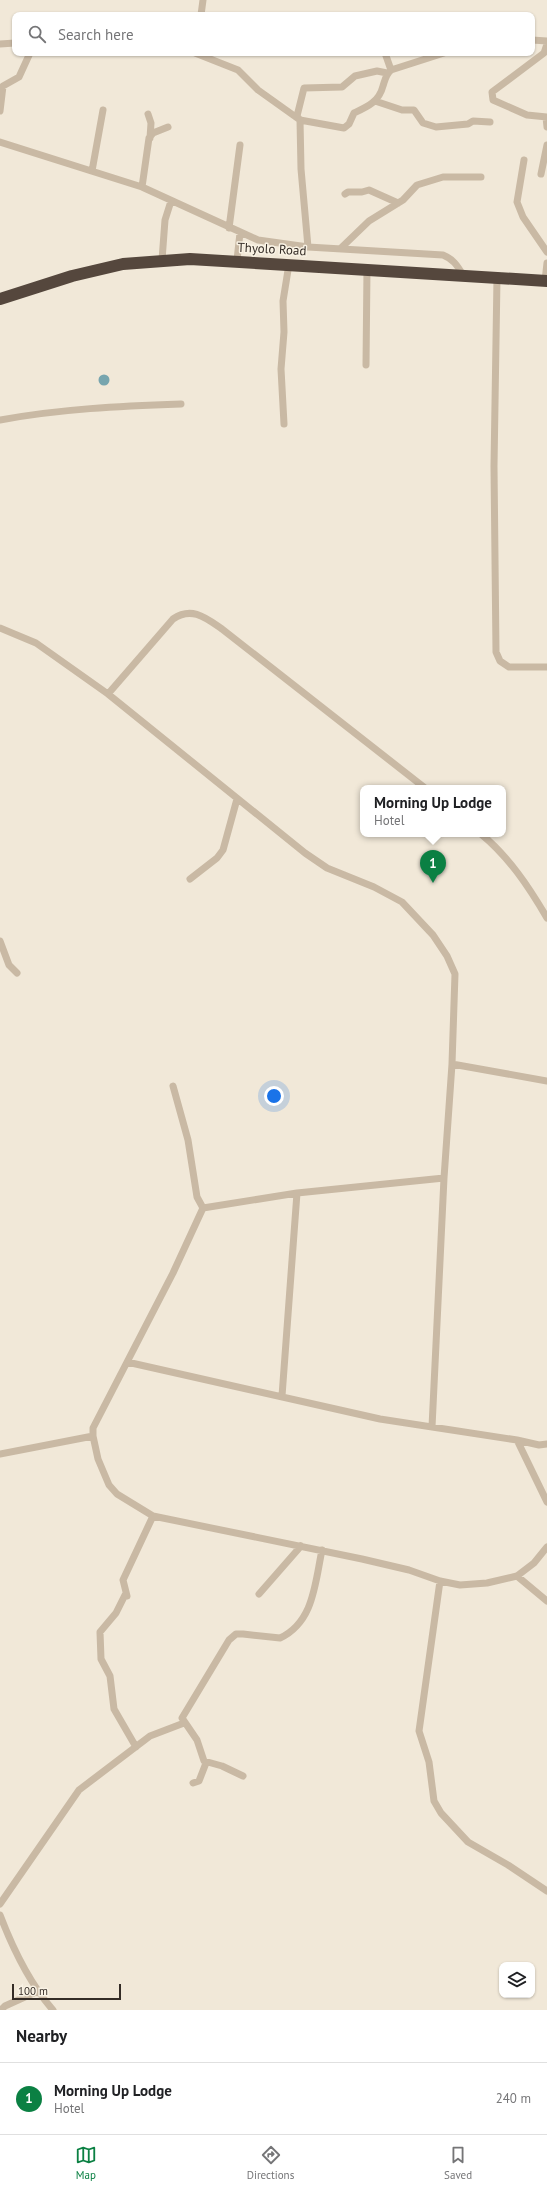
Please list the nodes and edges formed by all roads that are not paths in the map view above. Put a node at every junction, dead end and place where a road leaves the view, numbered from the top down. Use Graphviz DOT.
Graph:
graph roads {
  1 [pos="203,0"];
  2 [pos="201,12"];
  3 [pos="535,40"];
  4 [pos="547,41"];
  5 [pos="12,43"];
  6 [pos="0,44"];
  7 [pos="547,44"];
  8 [pos="29,56"];
  9 [pos="207,56"];
  10 [pos="386,56"];
  11 [pos="435,56"];
  12 [pos="389,72"];
  13 [pos="375,101"];
  14 [pos="103,110"];
  15 [pos="0,111"];
  16 [pos="148,114"];
  17 [pos="547,117"];
  18 [pos="300,120"];
  19 [pos="490,122"];
  20 [pos="168,127"];
  21 [pos="547,128"];
  22 [pos="150,138"];
  23 [pos="0,142"];
  24 [pos="240,145"];
  25 [pos="547,145"];
  26 [pos="524,160"];
  27 [pos="92,171"];
  28 [pos="541,174"];
  29 [pos="481,177"];
  30 [pos="142,187"];
  31 [pos="344,194"];
  32 [pos="172,201"];
  33 [pos="398,203"];
  34 [pos="229,228"];
  35 [pos="240,233"];
  36 [pos="308,247"];
  37 [pos="341,248"];
  38 [pos="547,252"];
  39 [pos="162,260"];
  40 [pos="236,260"];
  41 [pos="547,263"];
  42 [pos="289,264"];
  43 [pos="367,269"];
  44 [pos="463,275"];
  45 [pos="497,278"];
  46 [pos="546,281"];
  47 [pos="0,299"];
  48 [pos="366,365"];
  49 [pos="181,404"];
  50 [pos="0,420"];
  51 [pos="284,424"];
  52 [pos="0,628"];
  53 [pos="547,667"];
  54 [pos="108,694"];
  55 [pos="421,785"];
  56 [pos="237,799"];
  57 [pos="484,837"];
  58 [pos="190,879"];
  59 [pos="547,918"];
  60 [pos="0,940"];
  61 [pos="17,973"];
  62 [pos="452,1064"];
  63 [pos="547,1081"];
  64 [pos="173,1086"];
  65 [pos="444,1178"];
  66 [pos="297,1193"];
  67 [pos="203,1208"];
  68 [pos="127,1362"];
  69 [pos="282,1396"];
  70 [pos="432,1427"];
  71 [pos="93,1436"];
  72 [pos="517,1440"];
  73 [pos="547,1444"];
  74 [pos="0,1454"];
  75 [pos="547,1502"];
  76 [pos="153,1516"];
  77 [pos="301,1546"];
  78 [pos="322,1550"];
  79 [pos="546,1551"];
  80 [pos="517,1576"];
  81 [pos="440,1581"];
  82 [pos="259,1594"];
  83 [pos="547,1601"];
  84 [pos="184,1722"];
  85 [pos="136,1747"];
  86 [pos="206,1763"];
  87 [pos="243,1776"];
  88 [pos="193,1782"];
  89 [pos="547,1891"];
  90 [pos="0,1904"];
  91 [pos="0,1915"];
  92 [pos="38,1991"];
  93 [pos="1,2010"];
  94 [pos="54,2010"];
  1 -- 2 [label="street"];
  3 -- 4 [label="street"];
  5 -- 6 [label="street"];
  7 -- 17 [label="street"];
  8 -- 15 [label="street"];
  9 -- 18 [label="street"];
  10 -- 12 [label="street"];
  11 -- 12 [label="street"];
  12 -- 13 [label="street"];
  12 -- 18 [label="street"];
  13 -- 18 [label="street"];
  13 -- 19 [label="street"];
  14 -- 27 [label="street"];
  16 -- 22 [label="street"];
  17 -- 21 [label="street"];
  18 -- 36 [label="street"];
  20 -- 22 [label="street"];
  22 -- 30 [label="street"];
  23 -- 27 [label="street"];
  24 -- 34 [label="street"];
  25 -- 28 [label="street"];
  26 -- 38 [label="street"];
  27 -- 30 [label="street"];
  29 -- 33 [label="street"];
  30 -- 32 [label="street"];
  31 -- 33 [label="street"];
  32 -- 34 [label="street"];
  32 -- 39 [label="street"];
  33 -- 37 [label="street"];
  34 -- 35 [label="street"];
  35 -- 36 [label="street"];
  35 -- 40 [label="street"];
  36 -- 37 [label="street"];
  37 -- 44 [label="street"];
  39 -- 40 [label="highway, Thyolo Road"];
  39 -- 47 [label="highway, Thyolo Road"];
  40 -- 42 [label="highway, Thyolo Road"];
  41 -- 46 [label="street"];
  42 -- 43 [label="highway, Thyolo Road"];
  42 -- 51 [label="street"];
  43 -- 44 [label="highway, Thyolo Road"];
  43 -- 48 [label="street"];
  44 -- 45 [label="highway, Thyolo Road"];
  45 -- 46 [label="highway, Thyolo Road"];
  45 -- 53 [label="street"];
  49 -- 50 [label="street"];
  52 -- 54 [label="street"];
  54 -- 55 [label="street"];
  54 -- 56 [label="street"];
  56 -- 58 [label="street"];
  56 -- 62 [label="street"];
  57 -- 59 [label="street"];
  60 -- 61 [label="street"];
  62 -- 63 [label="street"];
  62 -- 65 [label="street"];
  64 -- 67 [label="street"];
  65 -- 66 [label="street"];
  65 -- 70 [label="street"];
  66 -- 67 [label="street"];
  66 -- 69 [label="street"];
  67 -- 68 [label="street"];
  68 -- 69 [label="street"];
  68 -- 71 [label="street"];
  69 -- 70 [label="street"];
  70 -- 72 [label="street"];
  71 -- 74 [label="street"];
  71 -- 76 [label="street"];
  72 -- 73 [label="street"];
  72 -- 75 [label="street"];
  76 -- 77 [label="street"];
  76 -- 85 [label="street"];
  77 -- 78 [label="street"];
  77 -- 82 [label="street"];
  78 -- 81 [label="street"];
  78 -- 84 [label="street"];
  79 -- 80 [label="street"];
  80 -- 81 [label="street"];
  80 -- 83 [label="street"];
  81 -- 89 [label="street"];
  84 -- 85 [label="street"];
  84 -- 86 [label="street"];
  85 -- 90 [label="street"];
  86 -- 87 [label="street"];
  86 -- 88 [label="street"];
  91 -- 92 [label="street"];
  92 -- 93 [label="street"];
  92 -- 94 [label="street"];
}
